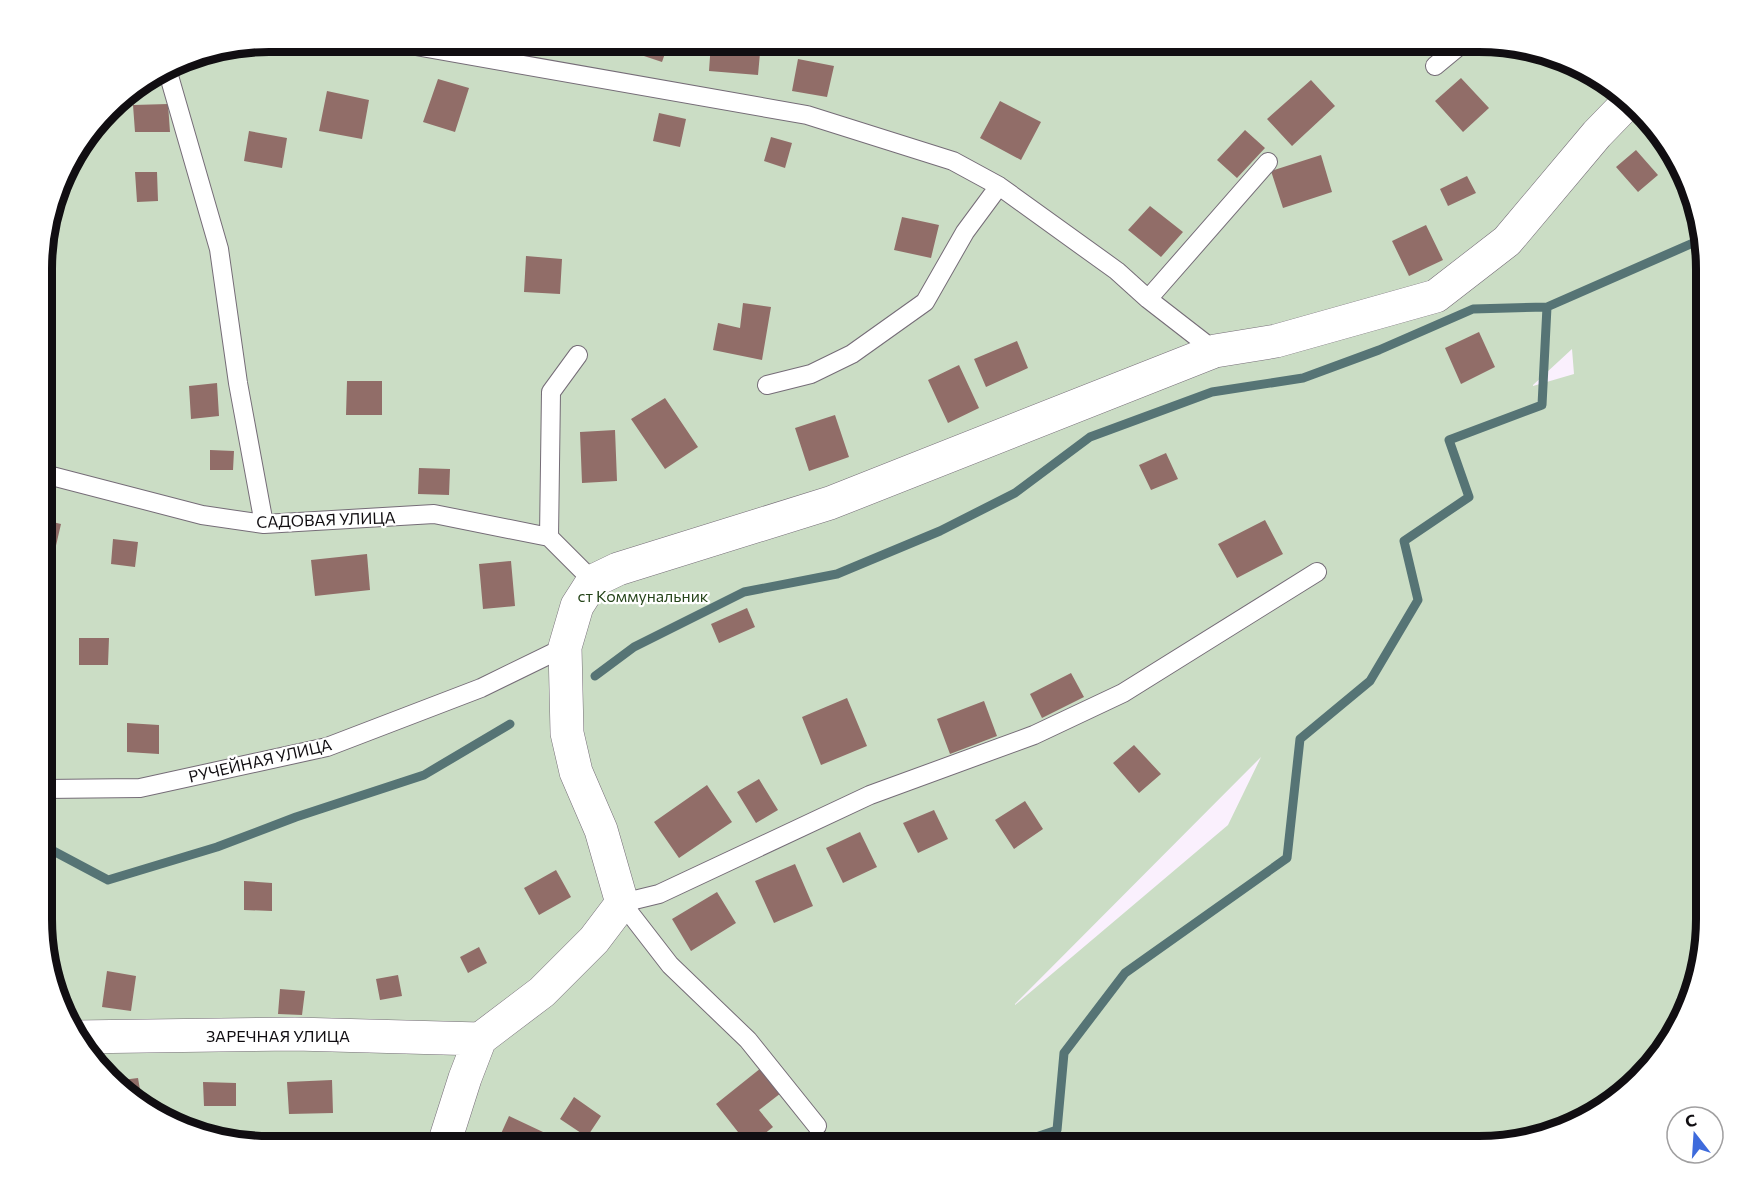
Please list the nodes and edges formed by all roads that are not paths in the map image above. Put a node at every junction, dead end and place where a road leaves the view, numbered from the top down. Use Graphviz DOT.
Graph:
graph roads {
  1 [pos="450,52"];
  2 [pos="1452,52"];
  3 [pos="1436,66"];
  4 [pos="169,78"];
  5 [pos="1624,107"];
  6 [pos="1268,162"];
  7 [pos="999,186"];
  8 [pos="1148,299"];
  9 [pos="1215,351"];
  10 [pos="578,356"];
  11 [pos="767,385"];
  12 [pos="52,476"];
  13 [pos="264,524"];
  14 [pos="549,537"];
  15 [pos="1317,572"];
  16 [pos="593,581"];
  17 [pos="565,646"];
  18 [pos="52,789"];
  19 [pos="622,903"];
  20 [pos="87,1037"];
  21 [pos="480,1039"];
  22 [pos="817,1126"];
  23 [pos="447,1136"];
  1 -- 7 [label="lane"];
  2 -- 3 [label="lane"];
  4 -- 13 [label="lane"];
  5 -- 9 [label="street"];
  6 -- 8 [label="lane"];
  7 -- 8 [label="lane"];
  7 -- 11 [label="lane"];
  8 -- 9 [label="lane"];
  9 -- 16 [label="street"];
  10 -- 14 [label="lane"];
  12 -- 13 [label="lane, САДОВАЯ УЛИЦА"];
  13 -- 14 [label="lane, САДОВАЯ УЛИЦА"];
  14 -- 16 [label="lane"];
  15 -- 19 [label="lane"];
  16 -- 17 [label="street"];
  17 -- 18 [label="lane, РУЧЕЙНАЯ УЛИЦА"];
  17 -- 19 [label="street"];
  19 -- 21 [label="street"];
  19 -- 22 [label="lane"];
  20 -- 21 [label="street, ЗАРЕЧНАЯ УЛИЦА"];
  21 -- 23 [label="street"];
}
